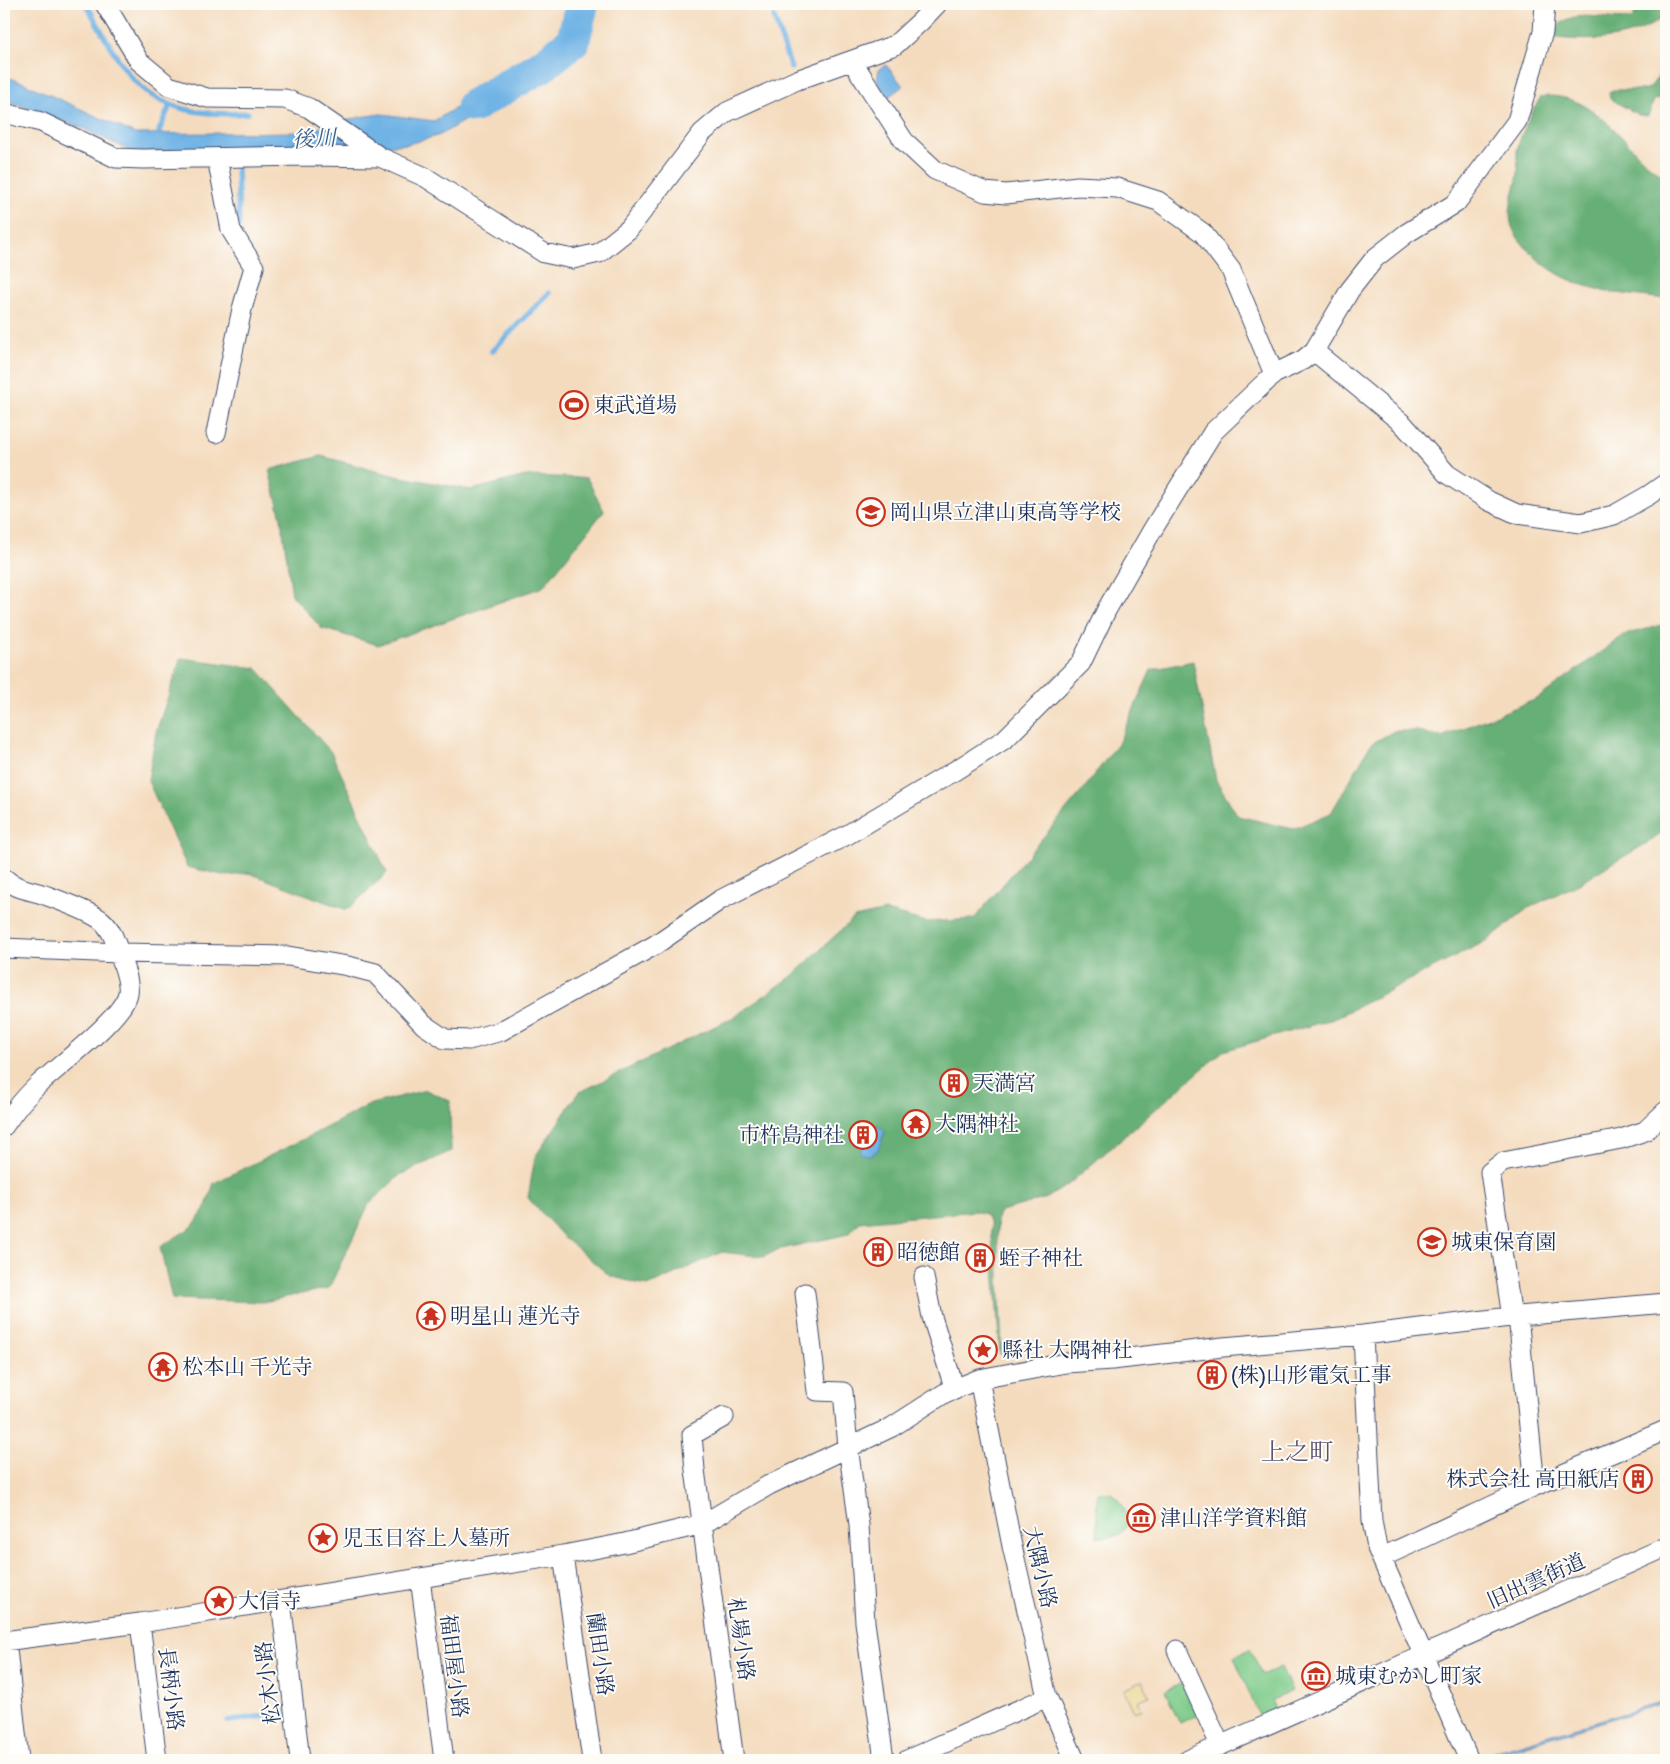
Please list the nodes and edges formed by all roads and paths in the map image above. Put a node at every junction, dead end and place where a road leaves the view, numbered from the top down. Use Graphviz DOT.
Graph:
graph roads {
  1 [pos="105,4"];
  2 [pos="937,4"];
  3 [pos="1545,4"];
  4 [pos="852,61"];
  5 [pos="4,113"];
  6 [pos="380,157"];
  7 [pos="217,158"];
  8 [pos="1314,351"];
  9 [pos="1274,374"];
  10 [pos="216,433"];
  11 [pos="1666,483"];
  12 [pos="4,878"];
  13 [pos="4,948"];
  14 [pos="119,953"];
  15 [pos="1666,1111"];
  16 [pos="4,1126"];
  17 [pos="924,1277"];
  18 [pos="805,1293"];
  19 [pos="1666,1303"];
  20 [pos="1515,1316"];
  21 [pos="1363,1335"];
  22 [pos="979,1379"];
  23 [pos="954,1390"];
  24 [pos="724,1417"];
  25 [pos="1666,1430"];
  26 [pos="848,1447"];
  27 [pos="1536,1486"];
  28 [pos="702,1524"];
  29 [pos="1666,1547"];
  30 [pos="563,1555"];
  31 [pos="1382,1557"];
  32 [pos="420,1578"];
  33 [pos="281,1601"];
  34 [pos="140,1623"];
  35 [pos="5,1640"];
  36 [pos="1177,1650"];
  37 [pos="1424,1655"];
  38 [pos="1047,1696"];
  39 [pos="1220,1746"];
  40 [pos="1468,1759"];
  41 [pos="19,1760"];
  42 [pos="157,1760"];
  43 [pos="300,1760"];
  44 [pos="444,1760"];
  45 [pos="592,1760"];
  46 [pos="734,1760"];
  47 [pos="884,1760"];
  48 [pos="907,1760"];
  49 [pos="1075,1760"];
  50 [pos="1188,1760"];
  1 -- 6 [label="street"];
  2 -- 4 [label="street"];
  3 -- 8 [label="street"];
  4 -- 6 [label="street"];
  4 -- 9 [label="street"];
  5 -- 7 [label="street"];
  6 -- 7 [label="street"];
  7 -- 10 [label="street"];
  8 -- 9 [label="street"];
  8 -- 11 [label="street"];
  9 -- 14 [label="street"];
  12 -- 14 [label="street"];
  13 -- 14 [label="street"];
  14 -- 16 [label="street"];
  15 -- 20 [label="street"];
  17 -- 23 [label="street"];
  18 -- 26 [label="street"];
  19 -- 20 [label="street"];
  20 -- 21 [label="street"];
  20 -- 27 [label="street"];
  21 -- 22 [label="street"];
  21 -- 31 [label="street"];
  22 -- 23 [label="street"];
  22 -- 38 [label="street, 大隅小路"];
  23 -- 26 [label="street"];
  24 -- 28 [label="street, 札場小路"];
  25 -- 27 [label="street"];
  26 -- 28 [label="street"];
  26 -- 47 [label="street"];
  27 -- 31 [label="street"];
  28 -- 30 [label="street"];
  28 -- 46 [label="street, 札場小路"];
  29 -- 37 [label="street, 旧出雲街道"];
  30 -- 32 [label="street"];
  30 -- 45 [label="street, 蘭田小路"];
  31 -- 37 [label="street"];
  32 -- 33 [label="street"];
  32 -- 44 [label="street, 福田屋小路"];
  33 -- 34 [label="street"];
  33 -- 43 [label="street, 松木小路"];
  34 -- 35 [label="street"];
  34 -- 42 [label="street, 長柄小路"];
  35 -- 41 [label="street"];
  36 -- 39 [label="street"];
  37 -- 39 [label="street, 旧出雲街道"];
  37 -- 40 [label="street"];
  38 -- 48 [label="street"];
  38 -- 49 [label="street, 大隅小路"];
  39 -- 50 [label="street, 旧出雲街道"];
}
